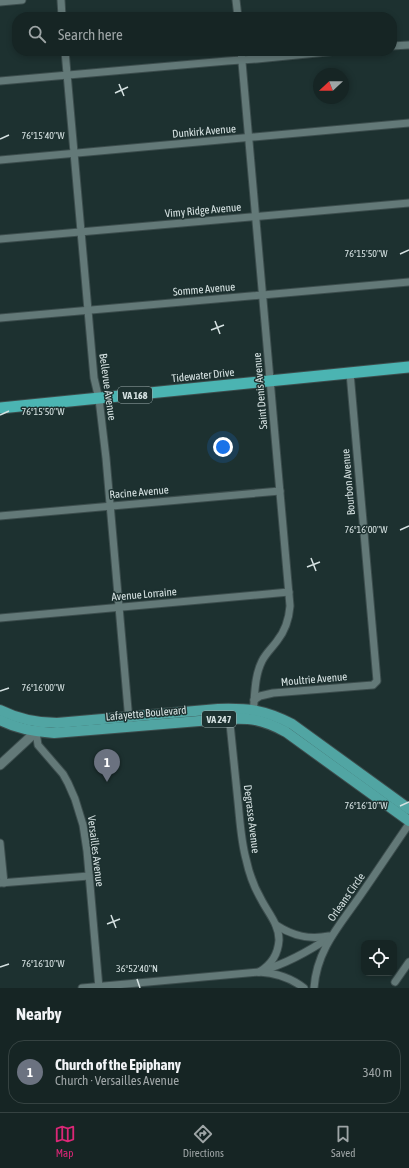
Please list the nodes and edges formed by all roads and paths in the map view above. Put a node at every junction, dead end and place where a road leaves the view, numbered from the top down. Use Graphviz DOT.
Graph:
graph roads {
  1 [pos="22,0"];
  2 [pos="61,0"];
  3 [pos="236,0"];
  4 [pos="0,2"];
  5 [pos="62,12"];
  6 [pos="237,12"];
  7 [pos="409,45"];
  8 [pos="397,46"];
  9 [pos="65,56"];
  10 [pos="242,56"];
  11 [pos="284,56"];
  12 [pos="242,60"];
  13 [pos="67,75"];
  14 [pos="0,81"];
  15 [pos="409,123"];
  16 [pos="249,138"];
  17 [pos="74,153"];
  18 [pos="0,160"];
  19 [pos="409,203"];
  20 [pos="256,216"];
  21 [pos="80,232"];
  22 [pos="0,239"];
  23 [pos="409,282"];
  24 [pos="262,295"];
  25 [pos="88,310"];
  26 [pos="0,318"];
  27 [pos="409,366"];
  28 [pos="350,373"];
  29 [pos="270,381"];
  30 [pos="99,399"];
  31 [pos="0,408"];
  32 [pos="280,491"];
  33 [pos="110,506"];
  34 [pos="0,516"];
  35 [pos="289,592"];
  36 [pos="120,607"];
  37 [pos="0,618"];
  38 [pos="375,683"];
  39 [pos="0,710"];
  40 [pos="254,710"];
  41 [pos="229,714"];
  42 [pos="0,720"];
  43 [pos="130,722"];
  44 [pos="45,723"];
  45 [pos="36,732"];
  46 [pos="0,765"];
  47 [pos="409,809"];
  48 [pos="409,822"];
  49 [pos="0,843"];
  50 [pos="89,876"];
  51 [pos="2,883"];
  52 [pos="276,925"];
  53 [pos="332,936"];
  54 [pos="409,962"];
  55 [pos="259,972"];
  56 [pos="395,982"];
  57 [pos="99,987"];
  58 [pos="82,988"];
  59 [pos="304,988"];
  60 [pos="314,988"];
  1 -- 4 [label="street"];
  2 -- 5 [label="street"];
  3 -- 6 [label="street"];
  7 -- 8 [label="street"];
  9 -- 13 [label="street, Bellevue Avenue"];
  10 -- 12 [label="street, Saint Denis Avenue"];
  11 -- 12 [label="street"];
  12 -- 13 [label="street"];
  12 -- 16 [label="street, Saint Denis Avenue"];
  13 -- 14 [label="street"];
  13 -- 17 [label="street, Bellevue Avenue"];
  15 -- 16 [label="street, Dunkirk Avenue"];
  16 -- 17 [label="street, Dunkirk Avenue"];
  16 -- 20 [label="street, Saint Denis Avenue"];
  17 -- 18 [label="street, Dunkirk Avenue"];
  17 -- 21 [label="street, Bellevue Avenue"];
  19 -- 20 [label="street, Vimy Ridge Avenue"];
  20 -- 21 [label="street, Vimy Ridge Avenue"];
  20 -- 24 [label="street, Saint Denis Avenue"];
  21 -- 22 [label="street, Vimy Ridge Avenue"];
  21 -- 25 [label="street, Bellevue Avenue"];
  23 -- 24 [label="street, Somme Avenue"];
  24 -- 25 [label="street, Somme Avenue"];
  24 -- 29 [label="street, Saint Denis Avenue"];
  25 -- 26 [label="street, Somme Avenue"];
  25 -- 30 [label="street, Bellevue Avenue"];
  27 -- 28 [label="highway, Tidewater Drive / VA 168"];
  28 -- 29 [label="highway, Tidewater Drive / VA 168"];
  28 -- 38 [label="street, Bourbon Avenue"];
  29 -- 30 [label="highway, Tidewater Drive / VA 168"];
  29 -- 32 [label="street, Saint Denis Avenue"];
  30 -- 31 [label="highway, Tidewater Drive / VA 168"];
  30 -- 33 [label="street, Bellevue Avenue"];
  32 -- 33 [label="street, Racine Avenue"];
  32 -- 35 [label="street, Saint Denis Avenue"];
  33 -- 34 [label="street, Racine Avenue"];
  33 -- 36 [label="street, Bellevue Avenue"];
  35 -- 36 [label="street, Avenue Lorraine"];
  35 -- 40 [label="street, Saint Denis Avenue"];
  36 -- 37 [label="street, Avenue Lorraine"];
  36 -- 43 [label="street, Bellevue Avenue"];
  38 -- 40 [label="street, Moultrie Avenue"];
  39 -- 44 [label="main road, Lafayette Boulevard / VA 247"];
  40 -- 41 [label="main road, Lafayette Boulevard / VA 247"];
  40 -- 47 [label="main road, Lafayette Boulevard / VA 247"];
  40 -- 48 [label="main road, Lafayette Boulevard / VA 247"];
  41 -- 43 [label="main road, Lafayette Boulevard / VA 247"];
  41 -- 52 [label="street, Degrasse Avenue"];
  42 -- 45 [label="main road, Lafayette Boulevard / VA 247"];
  43 -- 44 [label="main road, Lafayette Boulevard / VA 247"];
  43 -- 45 [label="main road, Lafayette Boulevard / VA 247"];
  44 -- 45 [label="street"];
  45 -- 46 [label="street"];
  45 -- 50 [label="street, Versailles Avenue"];
  48 -- 53 [label="street, Orleans Circle"];
  49 -- 51 [label="street"];
  50 -- 51 [label="street"];
  50 -- 57 [label="street, Versailles Avenue"];
  52 -- 53 [label="street"];
  52 -- 55 [label="street, Degrasse Avenue"];
  53 -- 55 [label="street"];
  53 -- 60 [label="street, Orleans Circle"];
  54 -- 56 [label="street"];
  55 -- 57 [label="street"];
  55 -- 59 [label="street"];
  57 -- 58 [label="street"];
}
